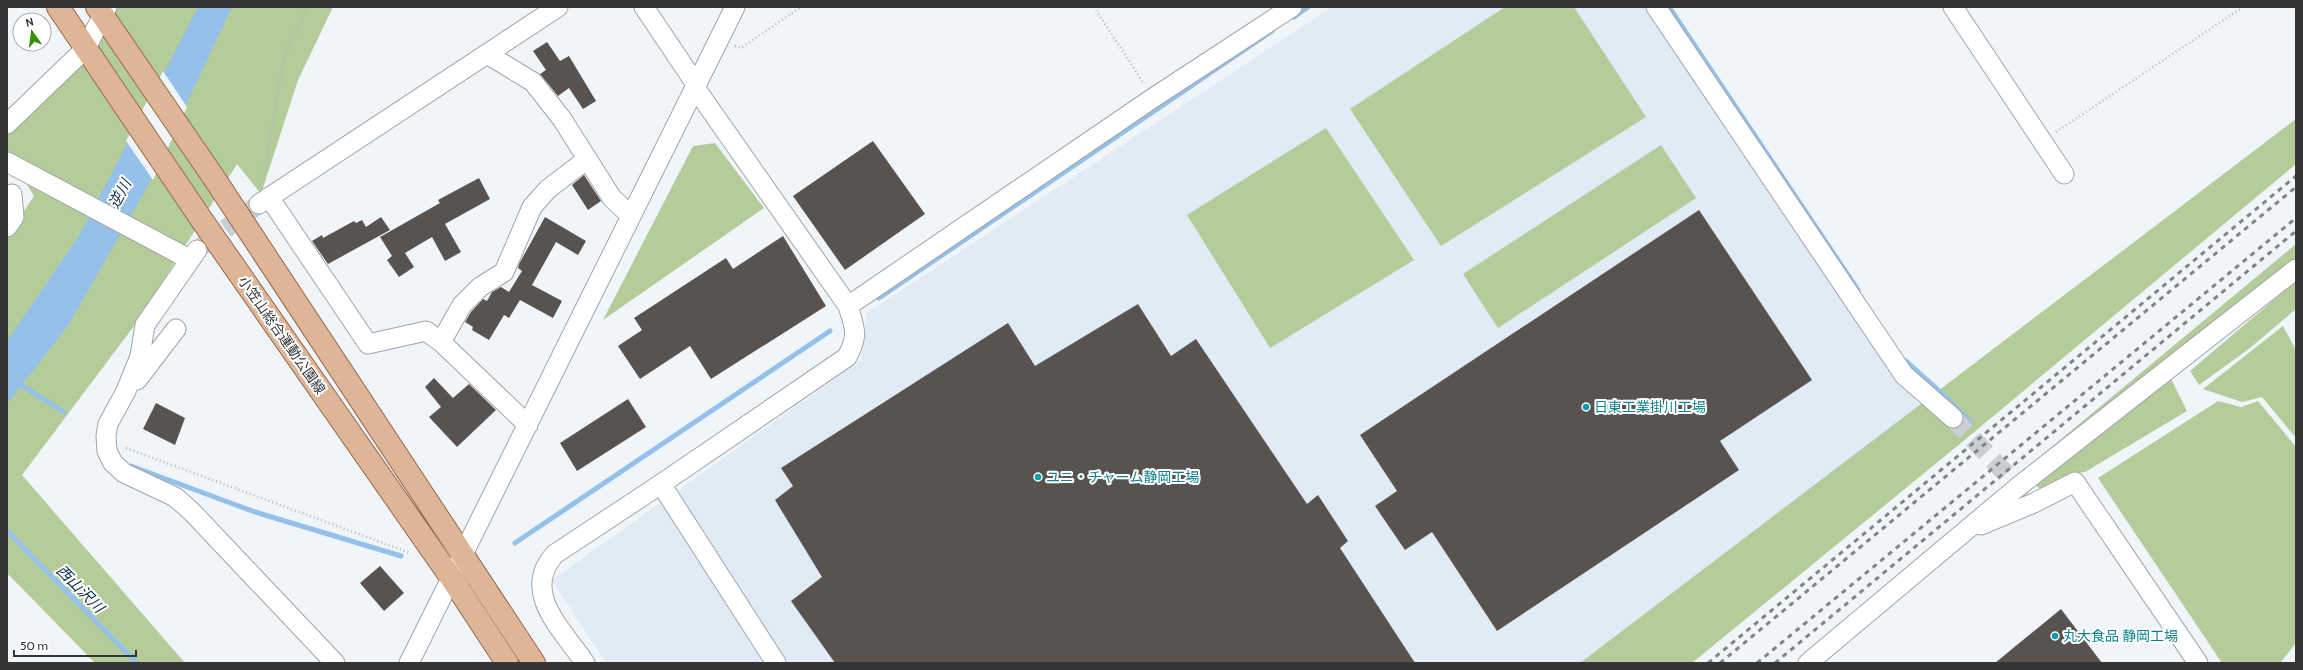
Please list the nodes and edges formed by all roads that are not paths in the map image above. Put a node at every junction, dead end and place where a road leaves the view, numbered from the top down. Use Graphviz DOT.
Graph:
graph roads {
  1 [pos="58,7"];
  2 [pos="558,7"];
  3 [pos="644,7"];
  4 [pos="735,7"];
  5 [pos="1292,7"];
  6 [pos="1656,7"];
  7 [pos="1953,7"];
  8 [pos="105,15"];
  9 [pos="487,54"];
  10 [pos="92,56"];
  11 [pos="696,88"];
  12 [pos="7,124"];
  13 [pos="586,160"];
  14 [pos="7,162"];
  15 [pos="2064,174"];
  16 [pos="34,177"];
  17 [pos="10,196"];
  18 [pos="631,216"];
  19 [pos="7,227"];
  20 [pos="2296,269"];
  21 [pos="848,306"];
  22 [pos="176,328"];
  23 [pos="441,342"];
  24 [pos="126,391"];
  25 [pos="1953,418"];
  26 [pos="528,425"];
  27 [pos="661,484"];
  28 [pos="1963,532"];
  29 [pos="462,557"];
  30 [pos="452,579"];
  31 [pos="335,663"];
  32 [pos="409,663"];
  33 [pos="507,663"];
  34 [pos="534,663"];
  35 [pos="585,663"];
  36 [pos="776,663"];
  37 [pos="1808,663"];
  38 [pos="2198,663"];
  1 -- 10 [label="main road, 小笠山総合運動公園線"];
  2 -- 9 [label="street"];
  3 -- 11 [label="street"];
  4 -- 11 [label="street"];
  5 -- 21 [label="street"];
  6 -- 25 [label="street"];
  7 -- 15 [label="street"];
  8 -- 10 [label="street"];
  8 -- 29 [label="main road, 小笠山総合運動公園線"];
  9 -- 13 [label="street"];
  9 -- 23 [label="street"];
  10 -- 12 [label="street"];
  10 -- 30 [label="main road, 小笠山総合運動公園線"];
  11 -- 18 [label="street"];
  11 -- 21 [label="street"];
  13 -- 18 [label="street"];
  13 -- 23 [label="street"];
  14 -- 16 [label="street"];
  16 -- 17 [label="street"];
  16 -- 24 [label="street"];
  17 -- 19 [label="street"];
  18 -- 26 [label="street"];
  20 -- 28 [label="street"];
  21 -- 27 [label="street"];
  22 -- 24 [label="street"];
  23 -- 26 [label="street"];
  24 -- 31 [label="street"];
  26 -- 29 [label="street"];
  27 -- 35 [label="street"];
  27 -- 36 [label="street"];
  28 -- 37 [label="street"];
  28 -- 38 [label="street"];
  29 -- 30 [label="street"];
  29 -- 34 [label="main road, 小笠山総合運動公園線"];
  30 -- 32 [label="street"];
  30 -- 33 [label="main road, 小笠山総合運動公園線"];
}
